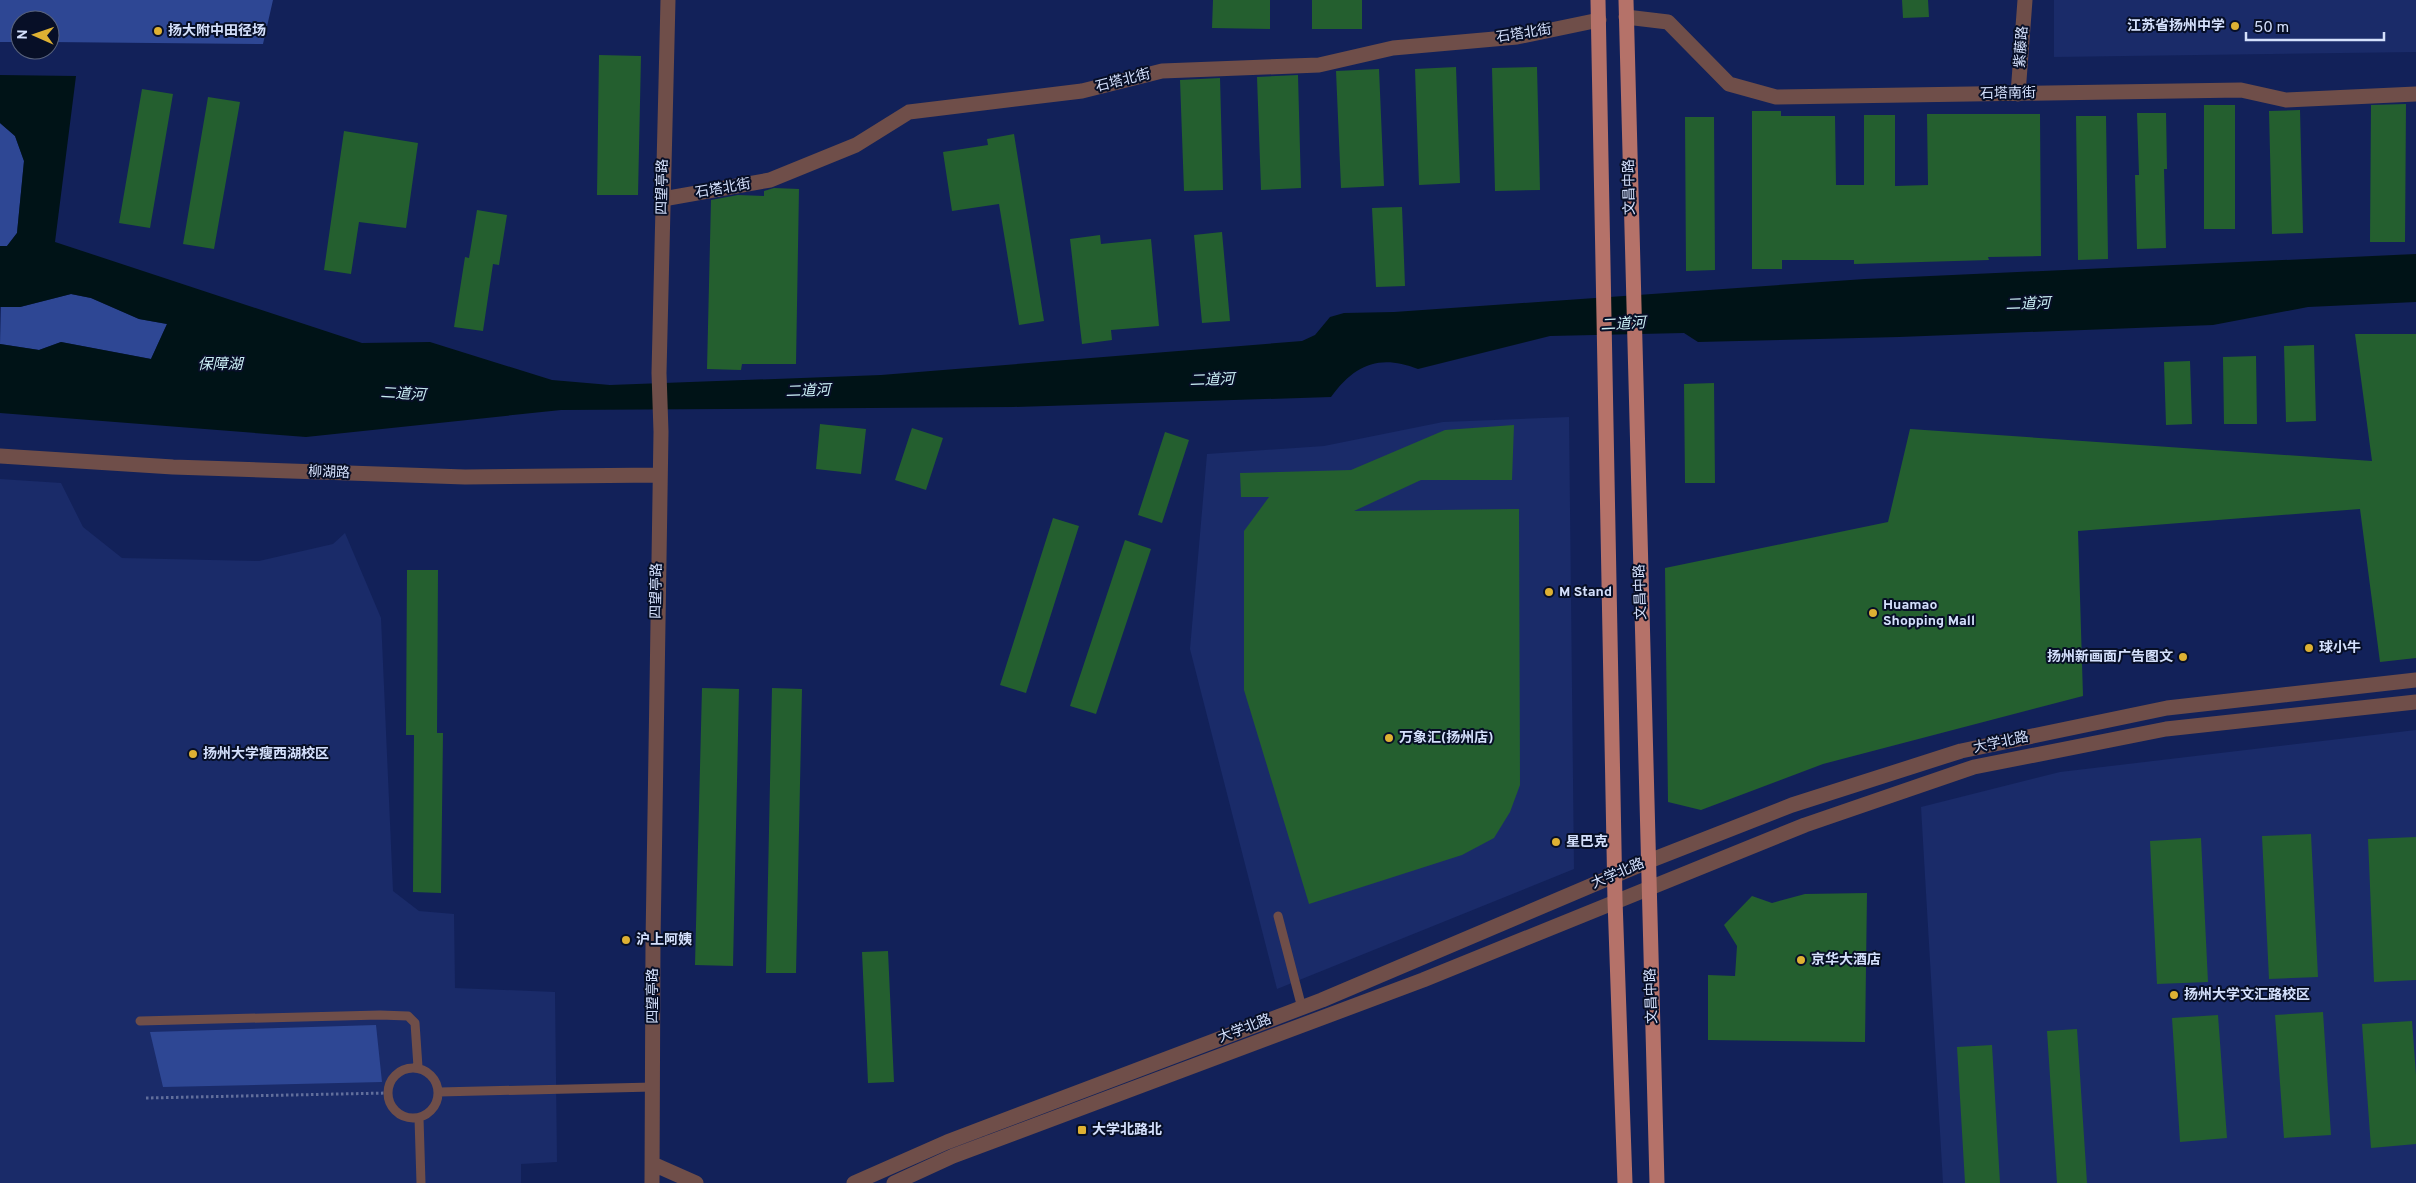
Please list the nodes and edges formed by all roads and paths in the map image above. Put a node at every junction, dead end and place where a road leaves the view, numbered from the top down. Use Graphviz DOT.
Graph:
graph roads {
  1 [pos="668,0"];
  2 [pos="1598,0"];
  3 [pos="1626,0"];
  4 [pos="2025,0"];
  5 [pos="1626,17"];
  6 [pos="1599,20"];
  7 [pos="2018,94"];
  8 [pos="2416,94"];
  9 [pos="663,199"];
  10 [pos="0,456"];
  11 [pos="659,475"];
  12 [pos="2416,680"];
  13 [pos="2416,702"];
  14 [pos="1649,861"];
  15 [pos="1615,876"];
  16 [pos="1649,888"];
  17 [pos="1615,900"];
  18 [pos="1278,916"];
  19 [pos="1302,1008"];
  20 [pos="140,1021"];
  21 [pos="418,1068"];
  22 [pos="653,1087"];
  23 [pos="439,1092"];
  24 [pos="388,1093"];
  25 [pos="146,1098"];
  26 [pos="419,1118"];
  27 [pos="653,1164"];
  28 [pos="421,1183"];
  29 [pos="652,1183"];
  30 [pos="696,1183"];
  31 [pos="854,1183"];
  32 [pos="894,1183"];
  33 [pos="1625,1183"];
  34 [pos="1657,1183"];
  1 -- 9 [label="street, 四望亭路"];
  2 -- 6 [label="main road, 文昌中路"];
  3 -- 5 [label="main road, 文昌中路"];
  4 -- 7 [label="street, 紫藤路"];
  5 -- 7 [label="street, 石塔南街"];
  5 -- 14 [label="main road, 文昌中路"];
  6 -- 9 [label="street, 石塔北街"];
  6 -- 15 [label="main road, 文昌中路"];
  7 -- 8 [label="street, 石塔南街"];
  9 -- 11 [label="street, 四望亭路"];
  10 -- 11 [label="street, 柳湖路"];
  11 -- 22 [label="street, 四望亭路"];
  12 -- 14 [label="street, 大学北路"];
  13 -- 16 [label="street, 大学北路"];
  14 -- 15 [label="street, 大学北路"];
  14 -- 16 [label="main road, 文昌中路"];
  15 -- 17 [label="main road, 文昌中路"];
  15 -- 19 [label="street, 大学北路"];
  16 -- 17 [label="street, 大学北路"];
  16 -- 34 [label="main road, 文昌中路"];
  17 -- 32 [label="street, 大学北路"];
  17 -- 33 [label="main road, 文昌中路"];
  18 -- 19 [label="lane"];
  19 -- 31 [label="street, 大学北路"];
  20 -- 21 [label="lane"];
  21 -- 23 [label="lane"];
  21 -- 24 [label="lane"];
  22 -- 23 [label="lane"];
  22 -- 27 [label="street, 四望亭路"];
  23 -- 26 [label="lane"];
  24 -- 25 [label="path"];
  24 -- 26 [label="lane"];
  26 -- 28 [label="lane"];
  27 -- 29 [label="street, 四望亭路"];
  27 -- 30 [label="street"];
}
